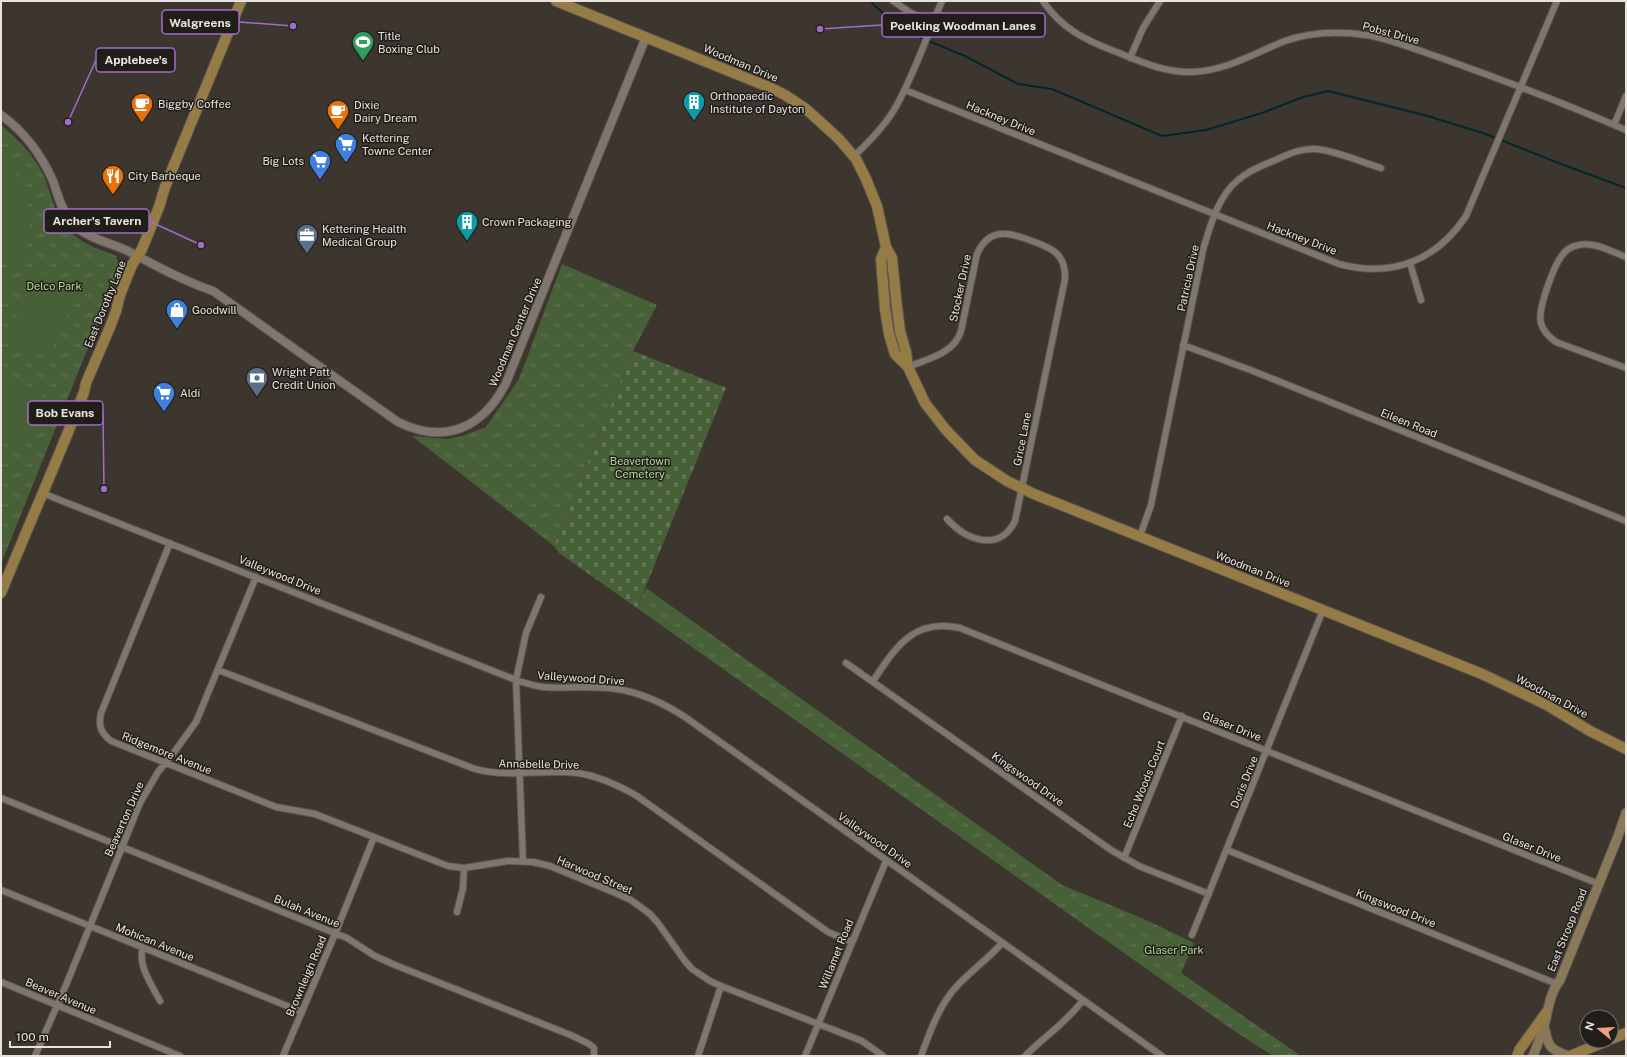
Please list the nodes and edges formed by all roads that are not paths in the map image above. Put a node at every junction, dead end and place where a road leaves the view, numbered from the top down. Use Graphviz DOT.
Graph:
graph roads {
  1 [pos="241,1"];
  2 [pos="556,1"];
  3 [pos="893,1"];
  4 [pos="942,1"];
  5 [pos="1044,1"];
  6 [pos="1160,1"];
  7 [pos="1557,1"];
  8 [pos="933,22"];
  9 [pos="646,37"];
  10 [pos="1130,58"];
  11 [pos="1521,87"];
  12 [pos="904,90"];
  13 [pos="1626,96"];
  14 [pos="1,115"];
  15 [pos="1614,125"];
  16 [pos="1626,130"];
  17 [pos="854,156"];
  18 [pos="1381,168"];
  19 [pos="1215,215"];
  20 [pos="137,256"];
  21 [pos="1626,257"];
  22 [pos="1410,264"];
  23 [pos="1065,279"];
  24 [pos="1421,300"];
  25 [pos="1184,345"];
  26 [pos="908,367"];
  27 [pos="1626,368"];
  28 [pos="1023,489"];
  29 [pos="42,493"];
  30 [pos="947,519"];
  31 [pos="1626,521"];
  32 [pos="1140,536"];
  33 [pos="170,543"];
  34 [pos="256,577"];
  35 [pos="1,593"];
  36 [pos="541,597"];
  37 [pos="1323,610"];
  38 [pos="846,663"];
  39 [pos="218,670"];
  40 [pos="516,680"];
  41 [pos="873,681"];
  42 [pos="1182,716"];
  43 [pos="1626,749"];
  44 [pos="1267,751"];
  45 [pos="164,763"];
  46 [pos="521,773"];
  47 [pos="1,798"];
  48 [pos="1626,813"];
  49 [pos="374,837"];
  50 [pos="122,846"];
  51 [pos="1227,850"];
  52 [pos="1124,858"];
  53 [pos="886,860"];
  54 [pos="523,861"];
  55 [pos="464,868"];
  56 [pos="1599,884"];
  57 [pos="1,890"];
  58 [pos="1209,894"];
  59 [pos="457,912"];
  60 [pos="89,926"];
  61 [pos="335,934"];
  62 [pos="1192,935"];
  63 [pos="852,942"];
  64 [pos="1002,943"];
  65 [pos="143,948"];
  66 [pos="1,982"];
  67 [pos="1557,984"];
  68 [pos="721,986"];
  69 [pos="1083,1000"];
  70 [pos="160,1001"];
  71 [pos="57,1005"];
  72 [pos="302,1012"];
  73 [pos="1546,1013"];
  74 [pos="819,1023"];
  75 [pos="1544,1026"];
  76 [pos="1587,1049"];
  77 [pos="36,1056"];
  78 [pos="180,1056"];
  79 [pos="283,1056"];
  80 [pos="594,1056"];
  81 [pos="698,1056"];
  82 [pos="805,1056"];
  83 [pos="883,1056"];
  84 [pos="921,1056"];
  85 [pos="1025,1056"];
  86 [pos="1162,1056"];
  87 [pos="1517,1056"];
  88 [pos="1533,1056"];
  89 [pos="1569,1056"];
  1 -- 20 [label="main road, East Dorothy Lane"];
  2 -- 9 [label="main road, Woodman Drive"];
  3 -- 8 [label="street"];
  4 -- 8 [label="street"];
  5 -- 10 [label="street, Pobst Drive"];
  6 -- 10 [label="street"];
  7 -- 11 [label="street, Hackney Drive"];
  8 -- 12 [label="street"];
  9 -- 17 [label="main road, Woodman Drive"];
  9 -- 20 [label="street, Woodman Center Drive"];
  10 -- 11 [label="street, Pobst Drive"];
  11 -- 15 [label="street, Pobst Drive"];
  11 -- 22 [label="street, Hackney Drive"];
  12 -- 17 [label="street"];
  12 -- 19 [label="street, Hackney Drive"];
  13 -- 15 [label="street"];
  14 -- 20 [label="street, Woodman Center Drive"];
  15 -- 16 [label="street, Pobst Drive"];
  17 -- 26 [label="main road, Woodman Drive"];
  18 -- 19 [label="street, Patricia Drive"];
  19 -- 22 [label="street, Hackney Drive"];
  19 -- 25 [label="street, Patricia Drive"];
  20 -- 29 [label="main road, East Dorothy Lane"];
  21 -- 27 [label="street"];
  22 -- 24 [label="street"];
  23 -- 26 [label="street, Stocker Drive"];
  23 -- 28 [label="street, Grice Lane"];
  25 -- 31 [label="street, Eileen Road"];
  25 -- 32 [label="street, Patricia Drive"];
  26 -- 28 [label="main road, Woodman Drive"];
  28 -- 30 [label="street, Grice Lane"];
  28 -- 32 [label="main road, Woodman Drive"];
  29 -- 33 [label="street, Valleywood Drive"];
  29 -- 35 [label="main road, East Dorothy Lane"];
  32 -- 37 [label="main road, Woodman Drive"];
  33 -- 34 [label="street, Valleywood Drive"];
  33 -- 45 [label="street, Ridgemore Avenue"];
  34 -- 39 [label="street, Beaverton Drive"];
  34 -- 40 [label="street, Valleywood Drive"];
  36 -- 40 [label="street"];
  37 -- 43 [label="main road, Woodman Drive"];
  37 -- 44 [label="street, Doris Drive"];
  38 -- 41 [label="street, Kingswood Drive"];
  39 -- 45 [label="street, Beaverton Drive"];
  39 -- 46 [label="street, Annabelle Drive"];
  40 -- 46 [label="street"];
  40 -- 53 [label="street, Valleywood Drive"];
  41 -- 42 [label="street, Glaser Drive"];
  41 -- 52 [label="street, Kingswood Drive"];
  42 -- 44 [label="street, Glaser Drive"];
  42 -- 52 [label="street, Echo Woods Court"];
  44 -- 51 [label="street, Doris Drive"];
  44 -- 56 [label="street, Glaser Drive"];
  45 -- 49 [label="street, Ridgemore Avenue"];
  45 -- 50 [label="street, Beaverton Drive"];
  46 -- 54 [label="street"];
  46 -- 63 [label="street, Annabelle Drive"];
  47 -- 50 [label="street, Bulah Avenue"];
  48 -- 56 [label="main road, East Stroop Road"];
  49 -- 55 [label="street, Harwood Street"];
  49 -- 61 [label="street, Brownleigh Road"];
  50 -- 60 [label="street, Beaverton Drive"];
  50 -- 61 [label="street, Bulah Avenue"];
  51 -- 58 [label="street, Doris Drive"];
  51 -- 67 [label="street, Kingswood Drive"];
  52 -- 58 [label="street, Kingswood Drive"];
  53 -- 63 [label="street, Willamet Road"];
  53 -- 64 [label="street, Valleywood Drive"];
  54 -- 55 [label="street, Harwood Street"];
  54 -- 68 [label="street, Harwood Street"];
  55 -- 59 [label="street"];
  56 -- 67 [label="main road, East Stroop Road"];
  57 -- 60 [label="street, Mohican Avenue"];
  58 -- 62 [label="street, Doris Drive"];
  60 -- 65 [label="street, Mohican Avenue"];
  60 -- 71 [label="street, Beaverton Drive"];
  61 -- 72 [label="street, Brownleigh Road"];
  61 -- 80 [label="street, Bulah Avenue"];
  63 -- 74 [label="street, Willamet Road"];
  64 -- 69 [label="street, Valleywood Drive"];
  64 -- 84 [label="street"];
  65 -- 70 [label="street"];
  65 -- 72 [label="street, Mohican Avenue"];
  66 -- 71 [label="street, Beaver Avenue"];
  67 -- 73 [label="main road, East Stroop Road"];
  68 -- 74 [label="street, Harwood Street"];
  68 -- 81 [label="street"];
  69 -- 85 [label="street"];
  69 -- 86 [label="street, Valleywood Drive"];
  71 -- 77 [label="street, Beaverton Drive"];
  71 -- 78 [label="street, Beaver Avenue"];
  72 -- 79 [label="street, Brownleigh Road"];
  73 -- 75 [label="main road, East Stroop Road"];
  73 -- 87 [label="main road"];
  74 -- 82 [label="street, Willamet Road"];
  74 -- 83 [label="street, Harwood Street"];
  75 -- 88 [label="main road, East Stroop Road"];
  75 -- 89 [label="main road"];
  76 -- 89 [label="main road"];
}
